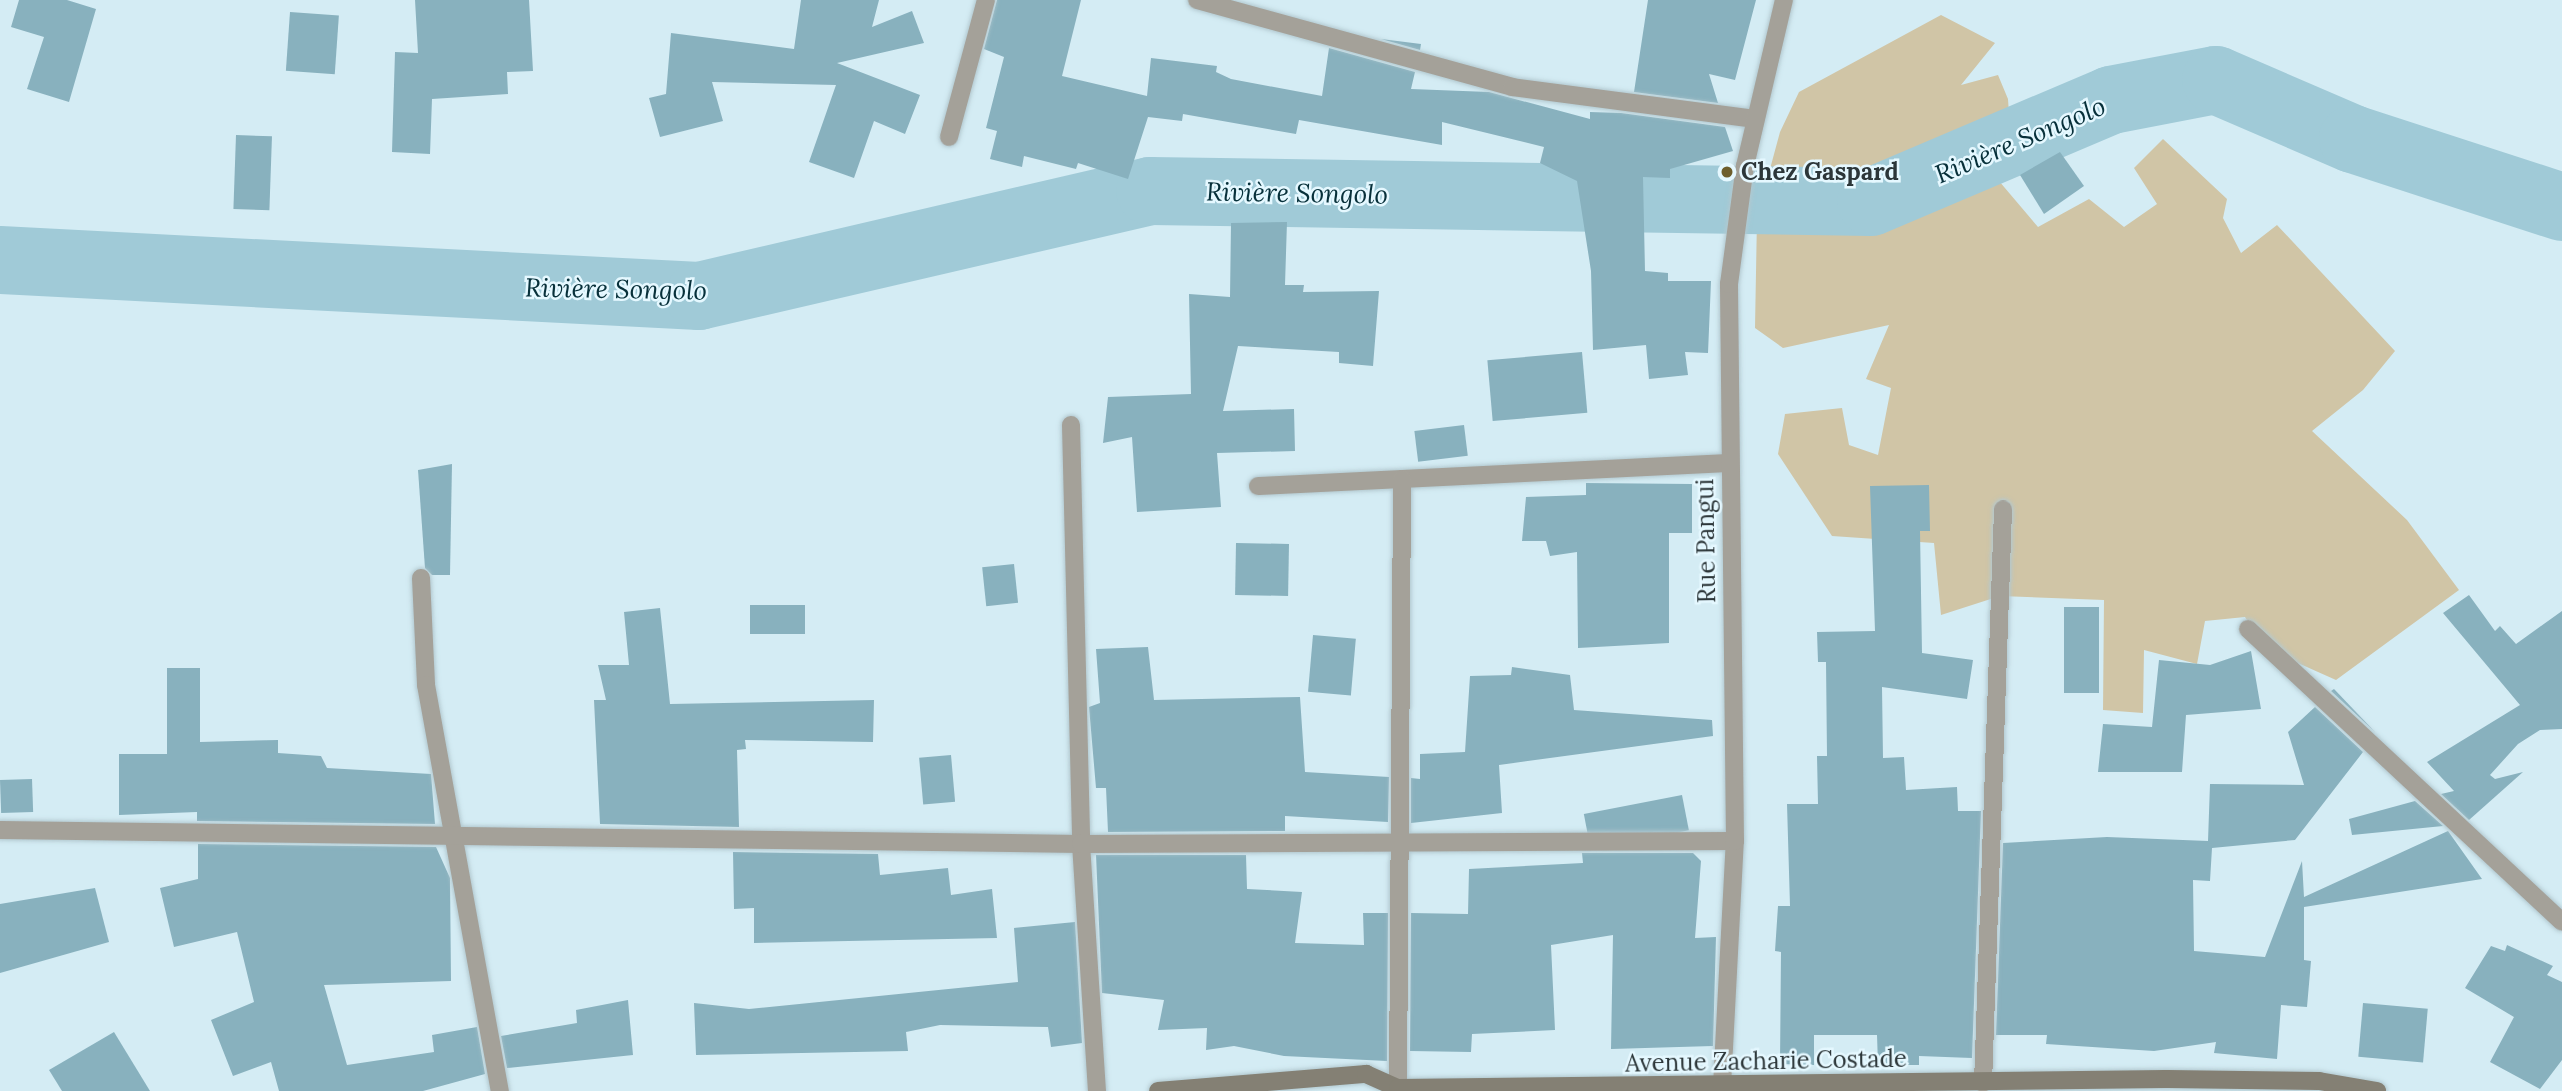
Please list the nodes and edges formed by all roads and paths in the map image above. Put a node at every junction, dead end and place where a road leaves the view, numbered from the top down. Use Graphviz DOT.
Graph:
graph roads {
  1 [pos="986,0"];
  2 [pos="1197,0"];
  3 [pos="1784,0"];
  4 [pos="1754,119"];
  5 [pos="949,137"];
  6 [pos="1070,425"];
  7 [pos="1730,463"];
  8 [pos="1402,479"];
  9 [pos="1258,486"];
  10 [pos="2003,509"];
  11 [pos="421,578"];
  12 [pos="2248,629"];
  13 [pos="0,830"];
  14 [pos="456,836"];
  15 [pos="1398,839"];
  16 [pos="1735,841"];
  17 [pos="1081,844"];
  18 [pos="2562,922"];
  19 [pos="1367,1082"];
  20 [pos="1983,1083"];
  21 [pos="1722,1086"];
  22 [pos="1398,1088"];
  23 [pos="1873,1088"];
  24 [pos="1618,1089"];
  25 [pos="500,1091"];
  26 [pos="1097,1091"];
  27 [pos="1158,1091"];
  28 [pos="2377,1091"];
  1 -- 5 [label="street"];
  2 -- 4 [label="street"];
  3 -- 4 [label="street, Rue Pangui"];
  4 -- 7 [label="street, Rue Pangui"];
  6 -- 17 [label="street"];
  7 -- 8 [label="street"];
  7 -- 16 [label="street, Rue Pangui"];
  8 -- 9 [label="street"];
  8 -- 15 [label="street"];
  10 -- 20 [label="street"];
  11 -- 14 [label="street"];
  12 -- 18 [label="street"];
  13 -- 14 [label="street"];
  14 -- 17 [label="street"];
  14 -- 25 [label="street"];
  15 -- 16 [label="street"];
  15 -- 17 [label="street"];
  15 -- 22 [label="street"];
  16 -- 21 [label="street, Rue Pangui"];
  17 -- 26 [label="street"];
  19 -- 22 [label="street, Avenue Zacharie Costade"];
  19 -- 27 [label="street, Avenue Zacharie Costade"];
  20 -- 23 [label="street, Avenue Zacharie Costade"];
  20 -- 28 [label="street, Avenue Zacharie Costade"];
  21 -- 23 [label="street, Avenue Zacharie Costade"];
  21 -- 24 [label="street, Avenue Zacharie Costade"];
  22 -- 24 [label="street, Avenue Zacharie Costade"];
}
